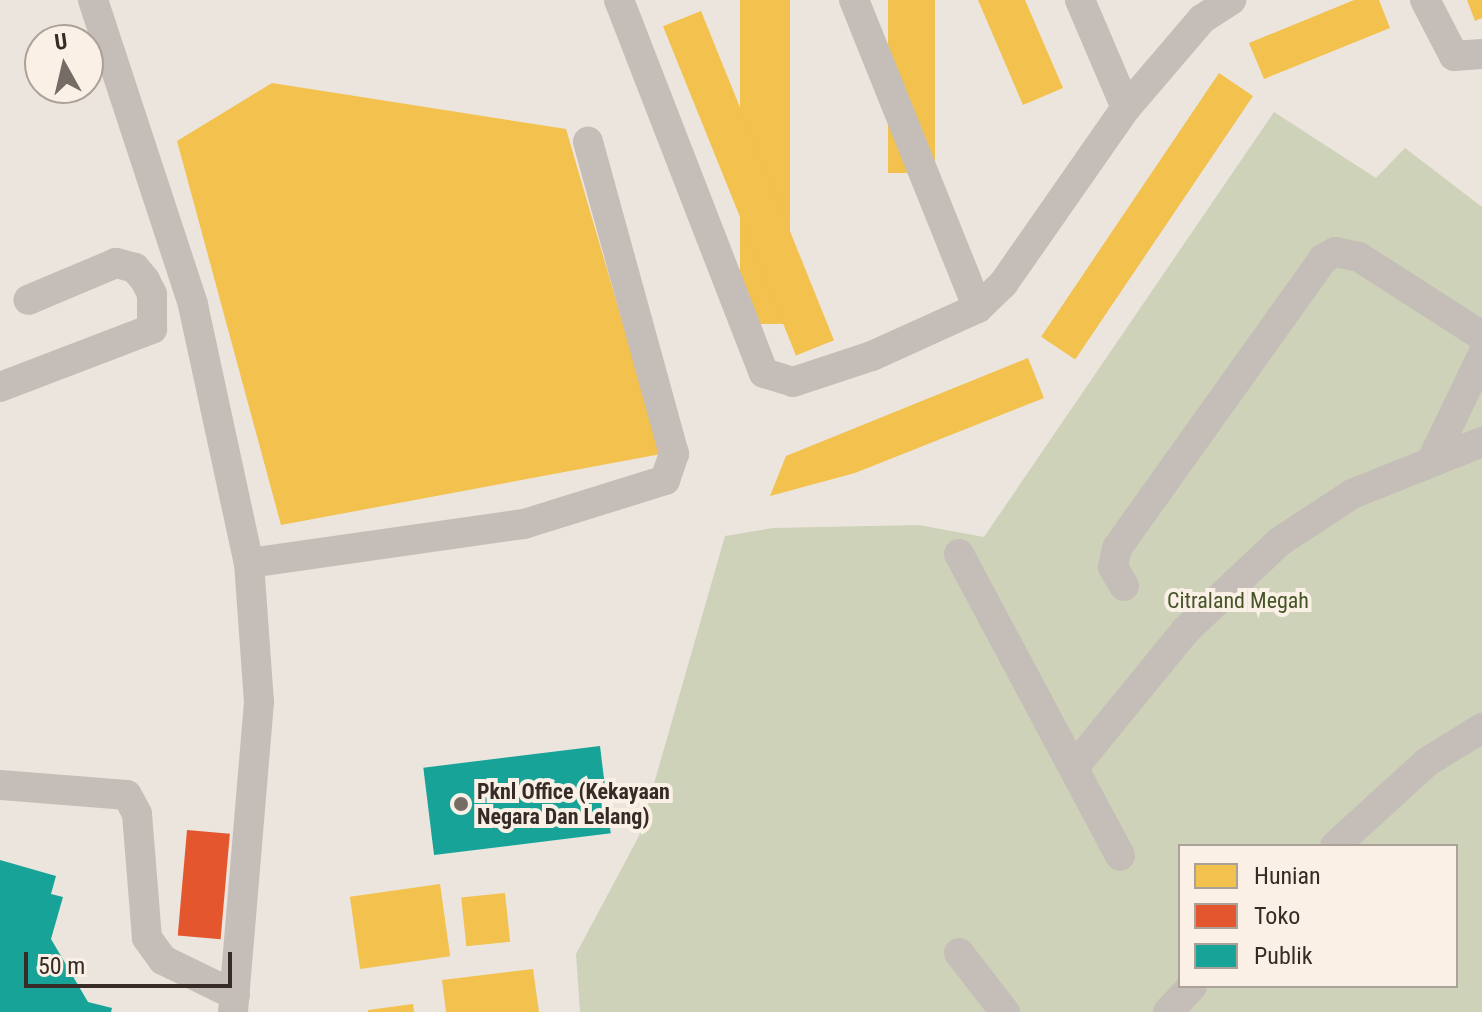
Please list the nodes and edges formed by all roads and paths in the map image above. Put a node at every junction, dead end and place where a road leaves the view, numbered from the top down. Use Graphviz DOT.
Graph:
graph roads {
  1 [pos="93,0"];
  2 [pos="854,0"];
  3 [pos="1080,0"];
  4 [pos="1231,0"];
  5 [pos="1425,0"];
  6 [pos="629,3"];
  7 [pos="1482,54"];
  8 [pos="1126,108"];
  9 [pos="588,142"];
  10 [pos="28,300"];
  11 [pos="978,308"];
  12 [pos="1482,336"];
  13 [pos="1482,356"];
  14 [pos="0,387"];
  15 [pos="1482,442"];
  16 [pos="1431,462"];
  17 [pos="959,554"];
  18 [pos="249,563"];
  19 [pos="1124,586"];
  20 [pos="1482,728"];
  21 [pos="1075,766"];
  22 [pos="0,785"];
  23 [pos="1337,844"];
  24 [pos="1120,856"];
  25 [pos="959,953"];
  26 [pos="1179,999"];
  27 [pos="234,1003"];
  28 [pos="1005,1012"];
  29 [pos="1150,1012"];
  1 -- 18 [label="street"];
  2 -- 11 [label="street"];
  3 -- 8 [label="street"];
  4 -- 8 [label="street"];
  5 -- 7 [label="street"];
  6 -- 11 [label="street"];
  8 -- 11 [label="street"];
  9 -- 18 [label="street"];
  10 -- 14 [label="street"];
  12 -- 19 [label="street"];
  13 -- 16 [label="street"];
  15 -- 16 [label="street"];
  16 -- 21 [label="street"];
  17 -- 21 [label="street"];
  18 -- 27 [label="street"];
  20 -- 23 [label="street"];
  21 -- 24 [label="street"];
  22 -- 27 [label="street"];
  25 -- 28 [label="street"];
  26 -- 29 [label="street"];
}
